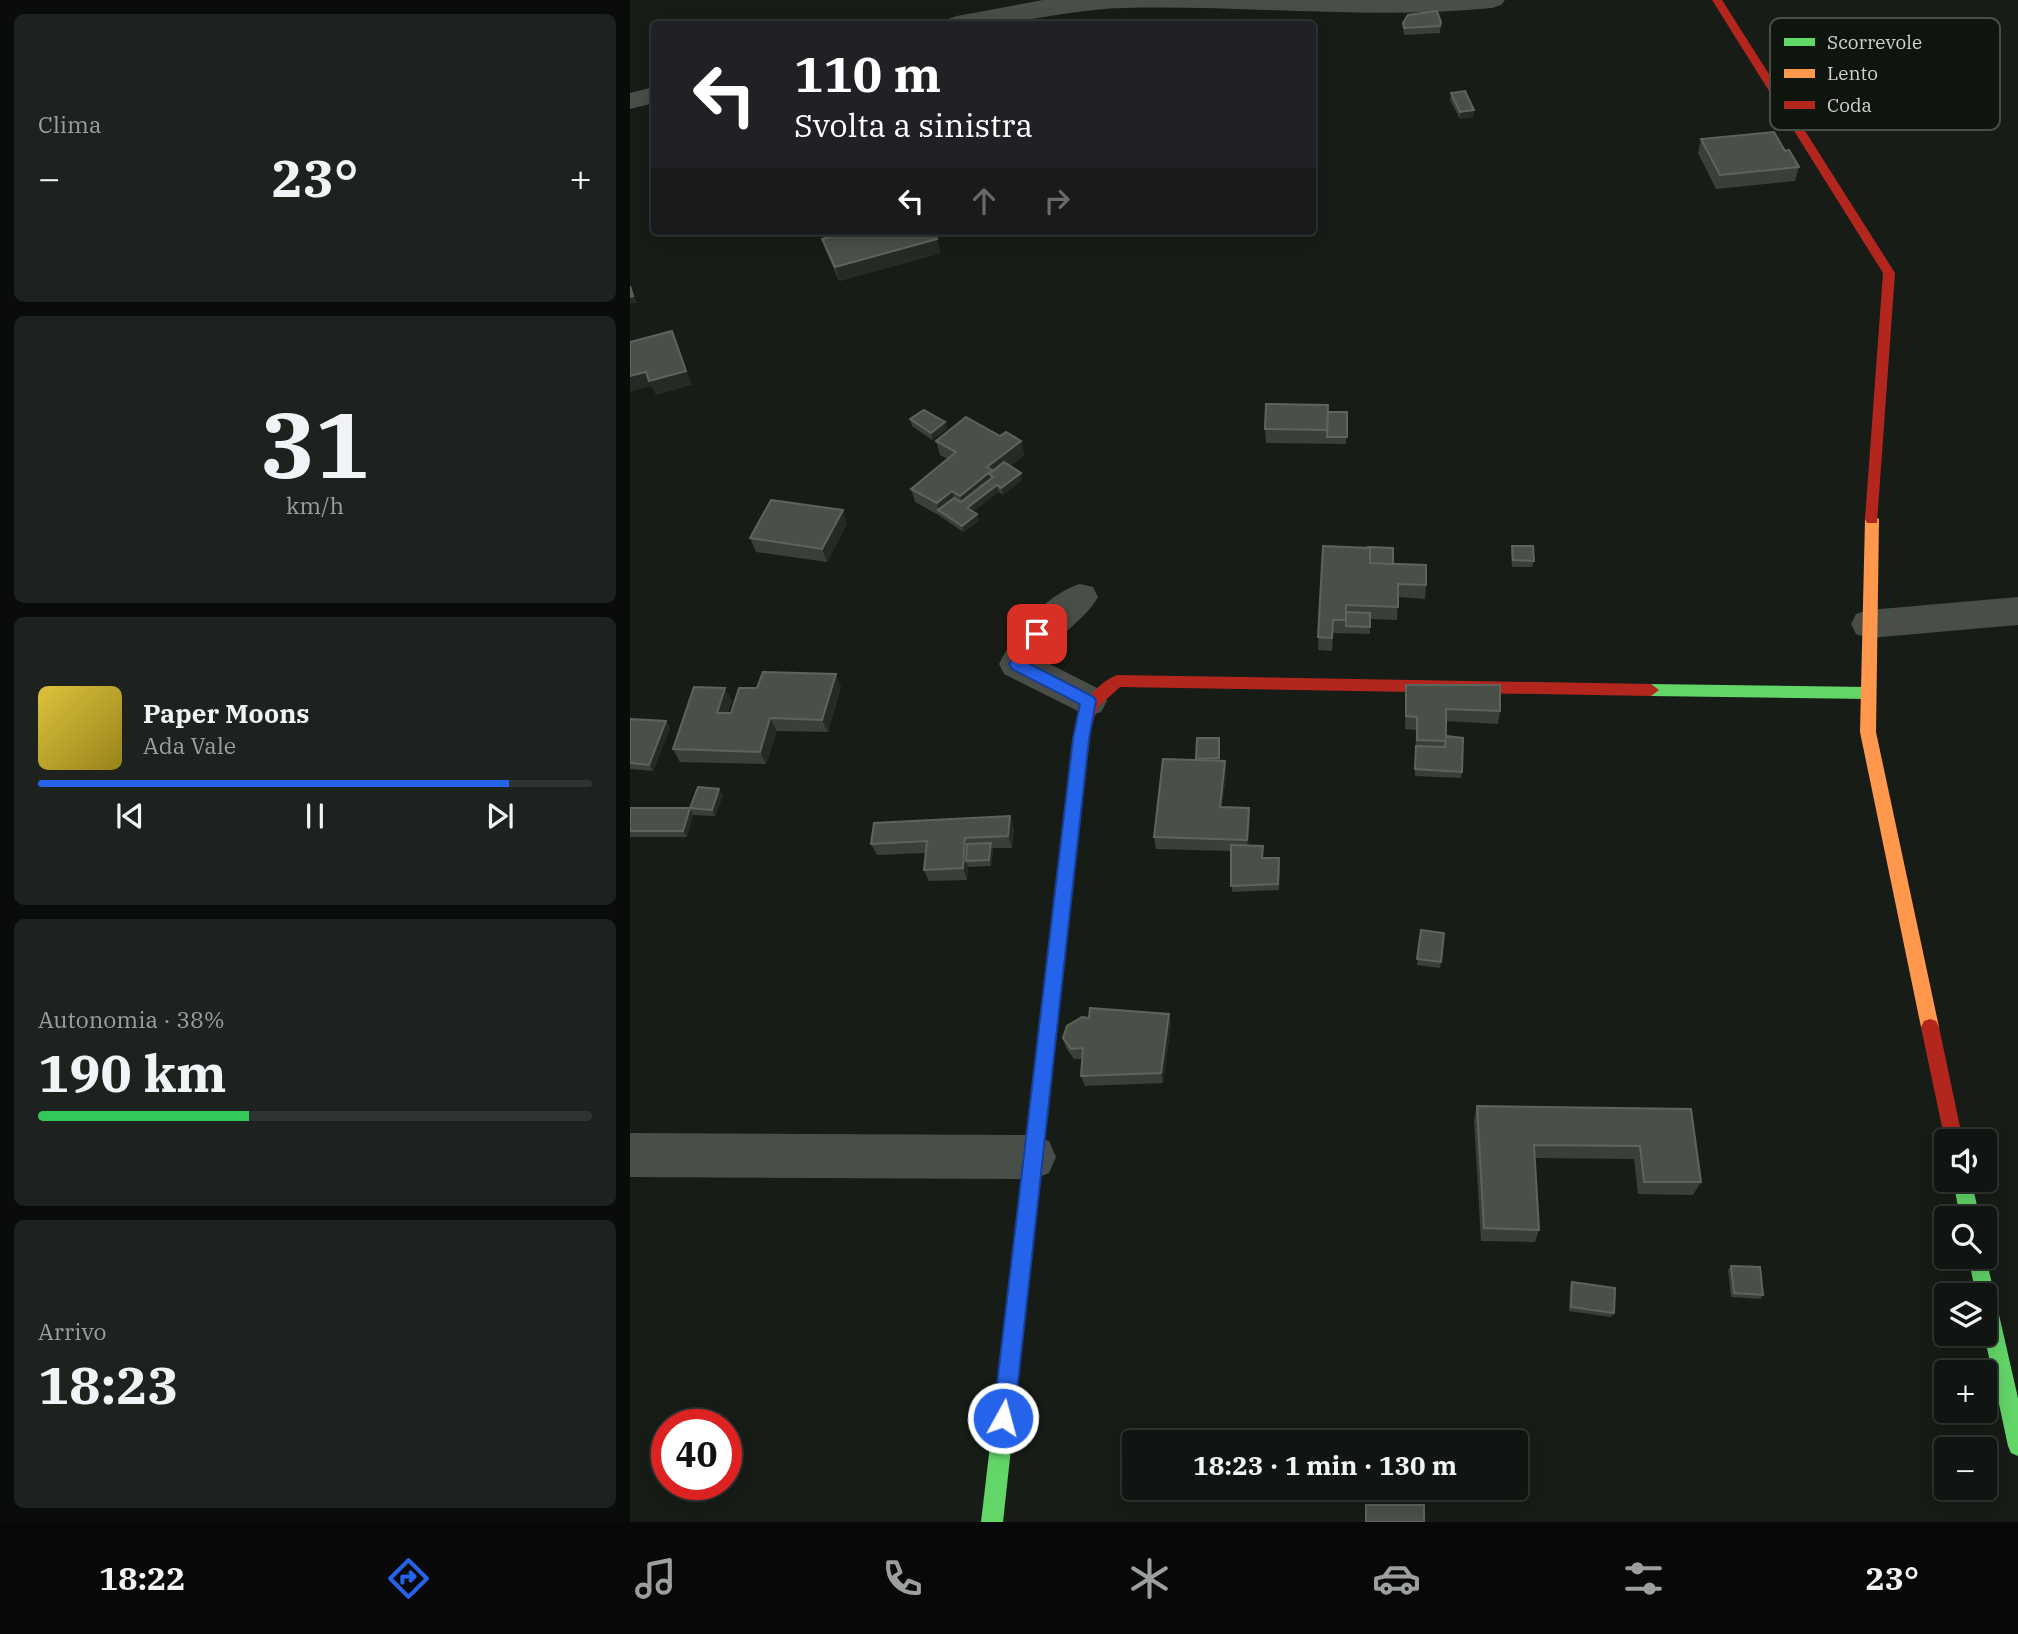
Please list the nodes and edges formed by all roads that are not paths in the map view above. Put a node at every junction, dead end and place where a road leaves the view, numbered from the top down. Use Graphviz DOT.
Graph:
graph roads {
  1 [pos="1492,0"];
  2 [pos="1717,0"];
  3 [pos="971,21"];
  4 [pos="1770,84"];
  5 [pos="651,96"];
  6 [pos="630,101"];
  7 [pos="1799,130"];
  8 [pos="1080,597"];
  9 [pos="2018,611"];
  10 [pos="1869,624"];
  11 [pos="1868,693"];
  12 [pos="1088,701"];
  13 [pos="1951,1129"];
  14 [pos="630,1155"];
  15 [pos="1033,1157"];
  16 [pos="1981,1269"];
  17 [pos="2018,1446"];
  18 [pos="992,1522"];
  1 -- 3 [label="street"];
  2 -- 4 [label="street"];
  5 -- 6 [label="street"];
  7 -- 10 [label="street"];
  8 -- 12 [label="street"];
  9 -- 10 [label="street"];
  10 -- 11 [label="street"];
  11 -- 12 [label="street"];
  11 -- 13 [label="street"];
  12 -- 15 [label="street"];
  14 -- 15 [label="street"];
  15 -- 18 [label="street"];
  16 -- 17 [label="street"];
}
